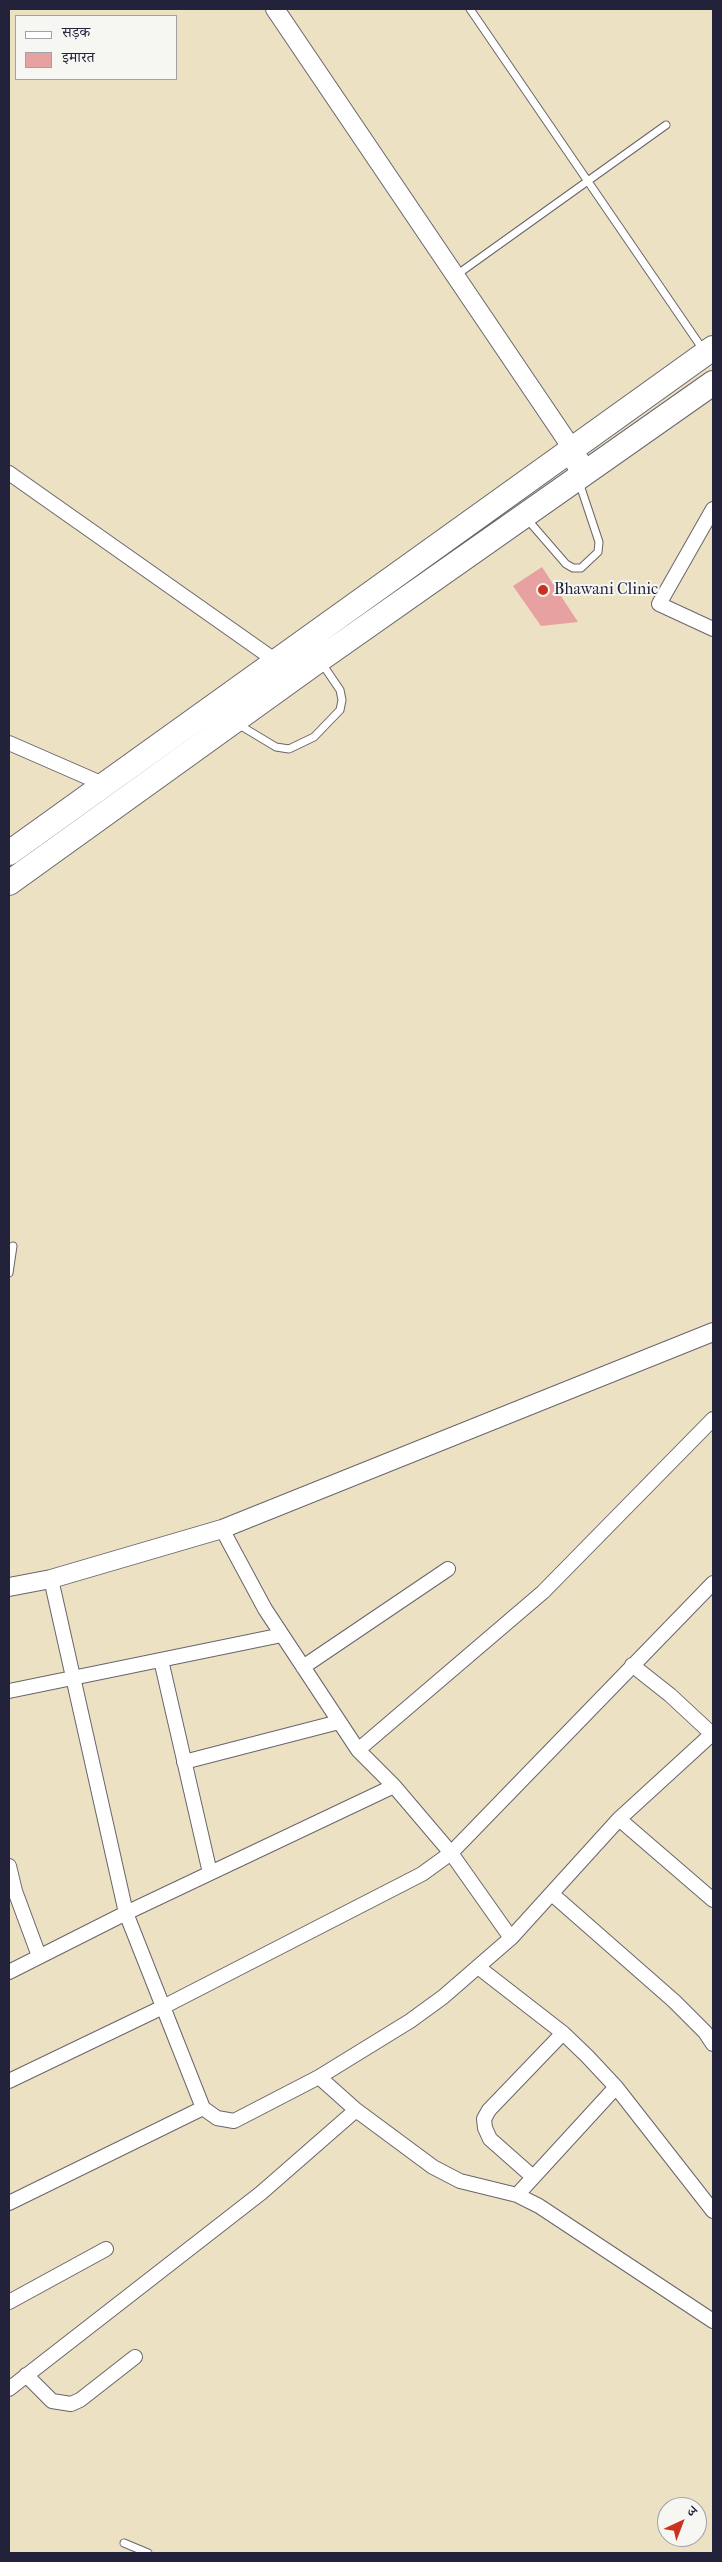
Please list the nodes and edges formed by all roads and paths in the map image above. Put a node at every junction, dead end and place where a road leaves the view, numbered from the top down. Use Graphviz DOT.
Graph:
graph roads {
  1 [pos="275,9"];
  2 [pos="470,9"];
  3 [pos="666,125"];
  4 [pos="588,181"];
  5 [pos="455,277"];
  6 [pos="710,351"];
  7 [pos="713,383"];
  8 [pos="568,452"];
  9 [pos="9,473"];
  10 [pos="583,476"];
  11 [pos="713,509"];
  12 [pos="524,516"];
  13 [pos="713,629"];
  14 [pos="319,660"];
  15 [pos="276,661"];
  16 [pos="233,722"];
  17 [pos="9,743"];
  18 [pos="103,784"];
  19 [pos="9,853"];
  20 [pos="9,884"];
  21 [pos="13,1246"];
  22 [pos="9,1274"];
  23 [pos="713,1332"];
  24 [pos="713,1419"];
  25 [pos="222,1528"];
  26 [pos="448,1569"];
  27 [pos="51,1579"];
  28 [pos="713,1583"];
  29 [pos="9,1587"];
  30 [pos="282,1635"];
  31 [pos="161,1660"];
  32 [pos="632,1665"];
  33 [pos="302,1667"];
  34 [pos="73,1677"];
  35 [pos="9,1692"];
  36 [pos="339,1722"];
  37 [pos="713,1733"];
  38 [pos="358,1750"];
  39 [pos="184,1762"];
  40 [pos="394,1786"];
  41 [pos="619,1819"];
  42 [pos="451,1853"];
  43 [pos="9,1866"];
  44 [pos="210,1873"];
  45 [pos="12,1892"];
  46 [pos="552,1894"];
  47 [pos="713,1900"];
  48 [pos="126,1913"];
  49 [pos="511,1938"];
  50 [pos="39,1956"];
  51 [pos="478,1967"];
  52 [pos="9,1972"];
  53 [pos="163,2007"];
  54 [pos="562,2033"];
  55 [pos="713,2044"];
  56 [pos="319,2077"];
  57 [pos="9,2081"];
  58 [pos="616,2087"];
  59 [pos="204,2108"];
  60 [pos="356,2110"];
  61 [pos="533,2177"];
  62 [pos="517,2195"];
  63 [pos="9,2202"];
  64 [pos="713,2211"];
  65 [pos="106,2249"];
  66 [pos="9,2302"];
  67 [pos="713,2321"];
  68 [pos="135,2357"];
  69 [pos="26,2375"];
  70 [pos="9,2389"];
  71 [pos="124,2543"];
  72 [pos="148,2553"];
  1 -- 5 [label="street"];
  2 -- 4 [label="lane"];
  3 -- 4 [label="lane"];
  4 -- 5 [label="lane"];
  4 -- 6 [label="lane"];
  5 -- 8 [label="street"];
  6 -- 8 [label="highway"];
  7 -- 10 [label="highway"];
  8 -- 10 [label="street"];
  8 -- 15 [label="highway"];
  9 -- 15 [label="street"];
  10 -- 12 [label="highway"];
  10 -- 12 [label="lane"];
  11 -- 13 [label="street"];
  12 -- 14 [label="highway"];
  14 -- 16 [label="highway"];
  14 -- 16 [label="lane"];
  15 -- 18 [label="highway"];
  16 -- 20 [label="highway"];
  17 -- 18 [label="street"];
  18 -- 19 [label="highway"];
  21 -- 22 [label="lane"];
  23 -- 25 [label="street"];
  24 -- 38 [label="street"];
  25 -- 27 [label="street"];
  25 -- 30 [label="street"];
  26 -- 33 [label="street"];
  27 -- 29 [label="street"];
  27 -- 34 [label="street"];
  28 -- 32 [label="street"];
  30 -- 31 [label="street"];
  30 -- 33 [label="street"];
  31 -- 34 [label="street"];
  31 -- 39 [label="street"];
  32 -- 37 [label="street"];
  32 -- 42 [label="street"];
  33 -- 36 [label="street"];
  34 -- 35 [label="street"];
  34 -- 48 [label="street"];
  36 -- 38 [label="street"];
  36 -- 39 [label="street"];
  37 -- 41 [label="street"];
  38 -- 40 [label="street"];
  39 -- 44 [label="street"];
  40 -- 42 [label="street"];
  40 -- 44 [label="street"];
  41 -- 46 [label="street"];
  41 -- 47 [label="street"];
  42 -- 49 [label="street"];
  42 -- 53 [label="street"];
  43 -- 45 [label="street"];
  44 -- 48 [label="street"];
  45 -- 50 [label="street"];
  46 -- 49 [label="street"];
  46 -- 55 [label="street"];
  48 -- 50 [label="street"];
  48 -- 53 [label="street"];
  49 -- 51 [label="street"];
  50 -- 52 [label="street"];
  51 -- 54 [label="street"];
  51 -- 56 [label="street"];
  53 -- 57 [label="street"];
  53 -- 59 [label="street"];
  54 -- 58 [label="street"];
  54 -- 61 [label="street"];
  56 -- 59 [label="street"];
  56 -- 60 [label="street"];
  58 -- 61 [label="street"];
  58 -- 64 [label="street"];
  59 -- 63 [label="street"];
  60 -- 62 [label="street"];
  60 -- 69 [label="street"];
  61 -- 62 [label="street"];
  62 -- 67 [label="street"];
  65 -- 66 [label="street"];
  68 -- 69 [label="street"];
  69 -- 70 [label="street"];
  71 -- 72 [label="lane"];
}
